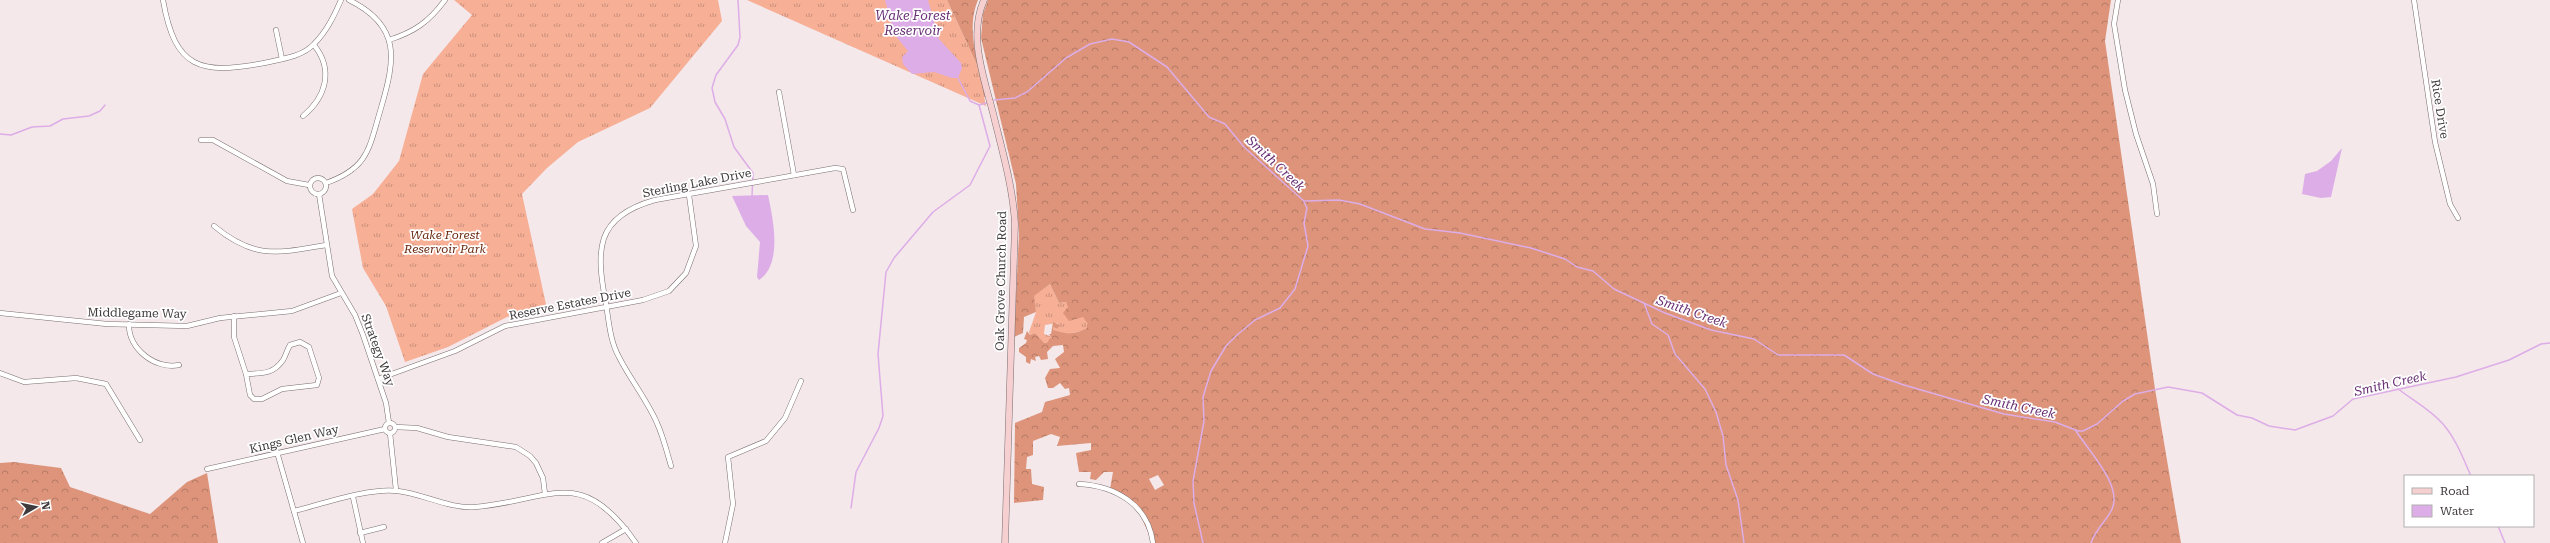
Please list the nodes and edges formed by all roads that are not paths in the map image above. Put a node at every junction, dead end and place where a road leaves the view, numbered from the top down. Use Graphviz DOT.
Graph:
graph roads {
  1 [pos="163,0"];
  2 [pos="341,0"];
  3 [pos="349,0"];
  4 [pos="445,0"];
  5 [pos="984,0"];
  6 [pos="2118,0"];
  7 [pos="2414,0"];
  8 [pos="276,30"];
  9 [pos="389,40"];
  10 [pos="314,45"];
  11 [pos="282,59"];
  12 [pos="779,92"];
  13 [pos="303,116"];
  14 [pos="201,140"];
  15 [pos="794,175"];
  16 [pos="326,183"];
  17 [pos="309,185"];
  18 [pos="319,194"];
  19 [pos="688,195"];
  20 [pos="853,210"];
  21 [pos="2157,214"];
  22 [pos="2458,218"];
  23 [pos="214,226"];
  24 [pos="326,245"];
  25 [pos="341,293"];
  26 [pos="606,306"];
  27 [pos="0,313"];
  28 [pos="234,316"];
  29 [pos="130,324"];
  30 [pos="179,365"];
  31 [pos="0,373"];
  32 [pos="246,374"];
  33 [pos="378,378"];
  34 [pos="801,381"];
  35 [pos="390,423"];
  36 [pos="395,427"];
  37 [pos="386,429"];
  38 [pos="390,433"];
  39 [pos="140,440"];
  40 [pos="277,452"];
  41 [pos="672,466"];
  42 [pos="207,469"];
  43 [pos="1079,484"];
  44 [pos="396,490"];
  45 [pos="545,494"];
  46 [pos="352,497"];
  47 [pos="294,511"];
  48 [pos="384,527"];
  49 [pos="626,529"];
  50 [pos="360,533"];
  51 [pos="303,543"];
  52 [pos="363,543"];
  53 [pos="602,543"];
  54 [pos="636,543"];
  55 [pos="725,543"];
  56 [pos="1005,543"];
  57 [pos="1153,543"];
  1 -- 11 [label="street"];
  2 -- 10 [label="street"];
  3 -- 9 [label="street"];
  4 -- 9 [label="street"];
  5 -- 56 [label="main road, Oak Grove Church Road"];
  6 -- 21 [label="street"];
  7 -- 22 [label="street, Rice Drive"];
  8 -- 11 [label="street"];
  9 -- 16 [label="street"];
  10 -- 11 [label="street"];
  10 -- 13 [label="street"];
  12 -- 15 [label="street"];
  14 -- 17 [label="street"];
  15 -- 19 [label="street, Sterling Lake Drive"];
  15 -- 20 [label="street, Sterling Lake Drive"];
  16 -- 17 [label="street"];
  16 -- 18 [label="street"];
  17 -- 18 [label="street"];
  18 -- 24 [label="street, Strategy Way"];
  19 -- 26 [label="street, Sterling Lake Drive"];
  19 -- 26 [label="street, Reserve Estates Drive"];
  23 -- 24 [label="street"];
  24 -- 25 [label="street, Strategy Way"];
  25 -- 28 [label="street, Middlegame Way"];
  25 -- 33 [label="street, Strategy Way"];
  26 -- 33 [label="street, Reserve Estates Drive"];
  26 -- 41 [label="street, Sterling Lake Drive"];
  27 -- 29 [label="street, Middlegame Way"];
  28 -- 29 [label="street, Middlegame Way"];
  28 -- 32 [label="street"];
  29 -- 30 [label="street"];
  31 -- 39 [label="street"];
  32 -- 32 [label="street"];
  33 -- 35 [label="street, Strategy Way"];
  34 -- 55 [label="street"];
  35 -- 36 [label="street"];
  35 -- 37 [label="street"];
  36 -- 38 [label="street"];
  36 -- 45 [label="street"];
  37 -- 38 [label="street"];
  37 -- 40 [label="street, Kings Glen Way"];
  38 -- 44 [label="street"];
  40 -- 42 [label="street, Kings Glen Way"];
  40 -- 47 [label="street"];
  43 -- 57 [label="street"];
  44 -- 45 [label="street"];
  44 -- 46 [label="street"];
  45 -- 49 [label="street"];
  46 -- 47 [label="street"];
  46 -- 50 [label="street"];
  47 -- 51 [label="street"];
  48 -- 50 [label="street"];
  49 -- 53 [label="street"];
  49 -- 54 [label="street"];
  50 -- 52 [label="street"];
}
